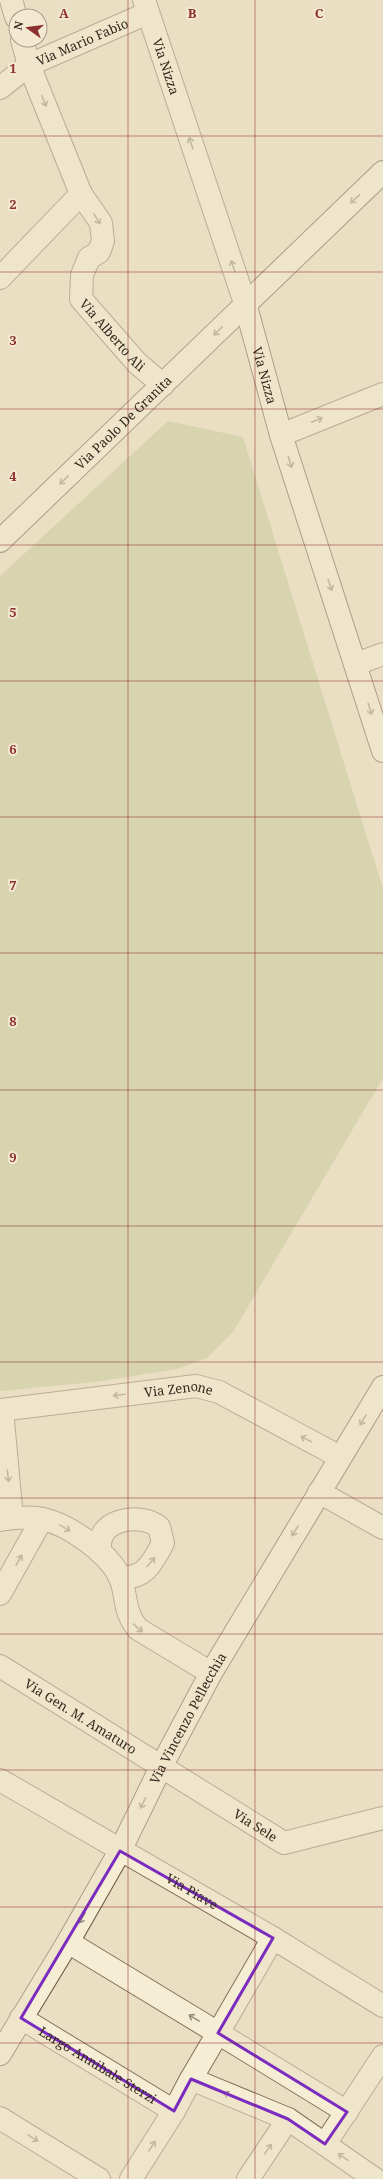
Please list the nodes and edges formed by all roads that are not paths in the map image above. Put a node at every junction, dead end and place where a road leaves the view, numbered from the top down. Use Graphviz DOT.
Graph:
graph roads {
  1 [pos="146,7"];
  2 [pos="24,48"];
  3 [pos="29,65"];
  4 [pos="0,88"];
  5 [pos="383,172"];
  6 [pos="81,194"];
  7 [pos="0,278"];
  8 [pos="245,303"];
  9 [pos="163,385"];
  10 [pos="383,394"];
  11 [pos="281,435"];
  12 [pos="0,541"];
  13 [pos="383,654"];
  14 [pos="356,664"];
  15 [pos="383,751"];
  16 [pos="383,1387"];
  17 [pos="1,1410"];
  18 [pos="340,1457"];
  19 [pos="319,1492"];
  20 [pos="6,1519"];
  21 [pos="42,1519"];
  22 [pos="383,1528"];
  23 [pos="101,1553"];
  24 [pos="119,1576"];
  25 [pos="0,1594"];
  26 [pos="0,1666"];
  27 [pos="211,1673"];
  28 [pos="162,1765"];
  29 [pos="0,1780"];
  30 [pos="383,1818"];
  31 [pos="120,1851"];
  32 [pos="272,1938"];
  33 [pos="68,1942"];
  34 [pos="383,2006"];
  35 [pos="21,2018"];
  36 [pos="218,2032"];
  37 [pos="0,2054"];
  38 [pos="383,2056"];
  39 [pos="190,2078"];
  40 [pos="174,2112"];
  41 [pos="347,2112"];
  42 [pos="0,2118"];
  43 [pos="288,2120"];
  44 [pos="325,2144"];
  45 [pos="99,2179"];
  46 [pos="131,2179"];
  47 [pos="248,2179"];
  48 [pos="375,2179"];
  1 -- 3 [label="street, Via Mario Fabio"];
  8 -- 1 [label="street, Via Nizza, one-way"];
  2 -- 3 [label="street, Via Alberto Ali"];
  3 -- 4 [label="street, Via Mario Fabio"];
  3 -- 6 [label="street, Via Alberto Ali, one-way"];
  5 -- 8 [label="street, Via Paolo De Granita, one-way"];
  6 -- 7 [label="street"];
  6 -- 9 [label="street, Via Alberto Ali, one-way"];
  8 -- 9 [label="street, Via Paolo De Granita, one-way"];
  8 -- 11 [label="street, Via Nizza"];
  9 -- 12 [label="street, Via Paolo De Granita, one-way"];
  11 -- 10 [label="street, one-way"];
  11 -- 14 [label="street, Via Nizza, one-way"];
  13 -- 14 [label="street"];
  14 -- 15 [label="street, Via Nizza, one-way"];
  16 -- 18 [label="street, Via Vincenzo Pellecchia, one-way"];
  18 -- 17 [label="street, Via Zenone, one-way"];
  17 -- 20 [label="street, one-way"];
  18 -- 19 [label="street, Via Vincenzo Pellecchia"];
  19 -- 22 [label="street"];
  19 -- 27 [label="street, Via Vincenzo Pellecchia, one-way"];
  20 -- 21 [label="street"];
  21 -- 23 [label="street, one-way"];
  25 -- 21 [label="street, one-way"];
  23 -- 24 [label="street"];
  24 -- 23 [label="street, one-way"];
  24 -- 27 [label="street, one-way"];
  26 -- 28 [label="street, Via Gen. M. Amaturo"];
  27 -- 28 [label="street, Via Vincenzo Pellecchia"];
  28 -- 30 [label="street, Via Sele"];
  28 -- 31 [label="street, Via Vincenzo Pellecchia, one-way"];
  29 -- 31 [label="street, Via Piave"];
  31 -- 32 [label="street, Via Piave"];
  31 -- 33 [label="street, Via Vincenzo Pellecchia, one-way"];
  32 -- 34 [label="street, Via Piave"];
  32 -- 36 [label="street"];
  33 -- 35 [label="street, Via Vincenzo Pellecchia"];
  36 -- 33 [label="street, one-way"];
  35 -- 37 [label="street, Via Vincenzo Pellecchia"];
  35 -- 40 [label="street, Largo Annibale Sterzi"];
  36 -- 39 [label="street"];
  36 -- 41 [label="street"];
  38 -- 41 [label="street"];
  39 -- 40 [label="street"];
  43 -- 39 [label="street, one-way"];
  46 -- 40 [label="street, one-way"];
  41 -- 44 [label="street"];
  42 -- 45 [label="street, one-way"];
  43 -- 44 [label="street"];
  47 -- 43 [label="street, one-way"];
  48 -- 44 [label="street, one-way"];
}
